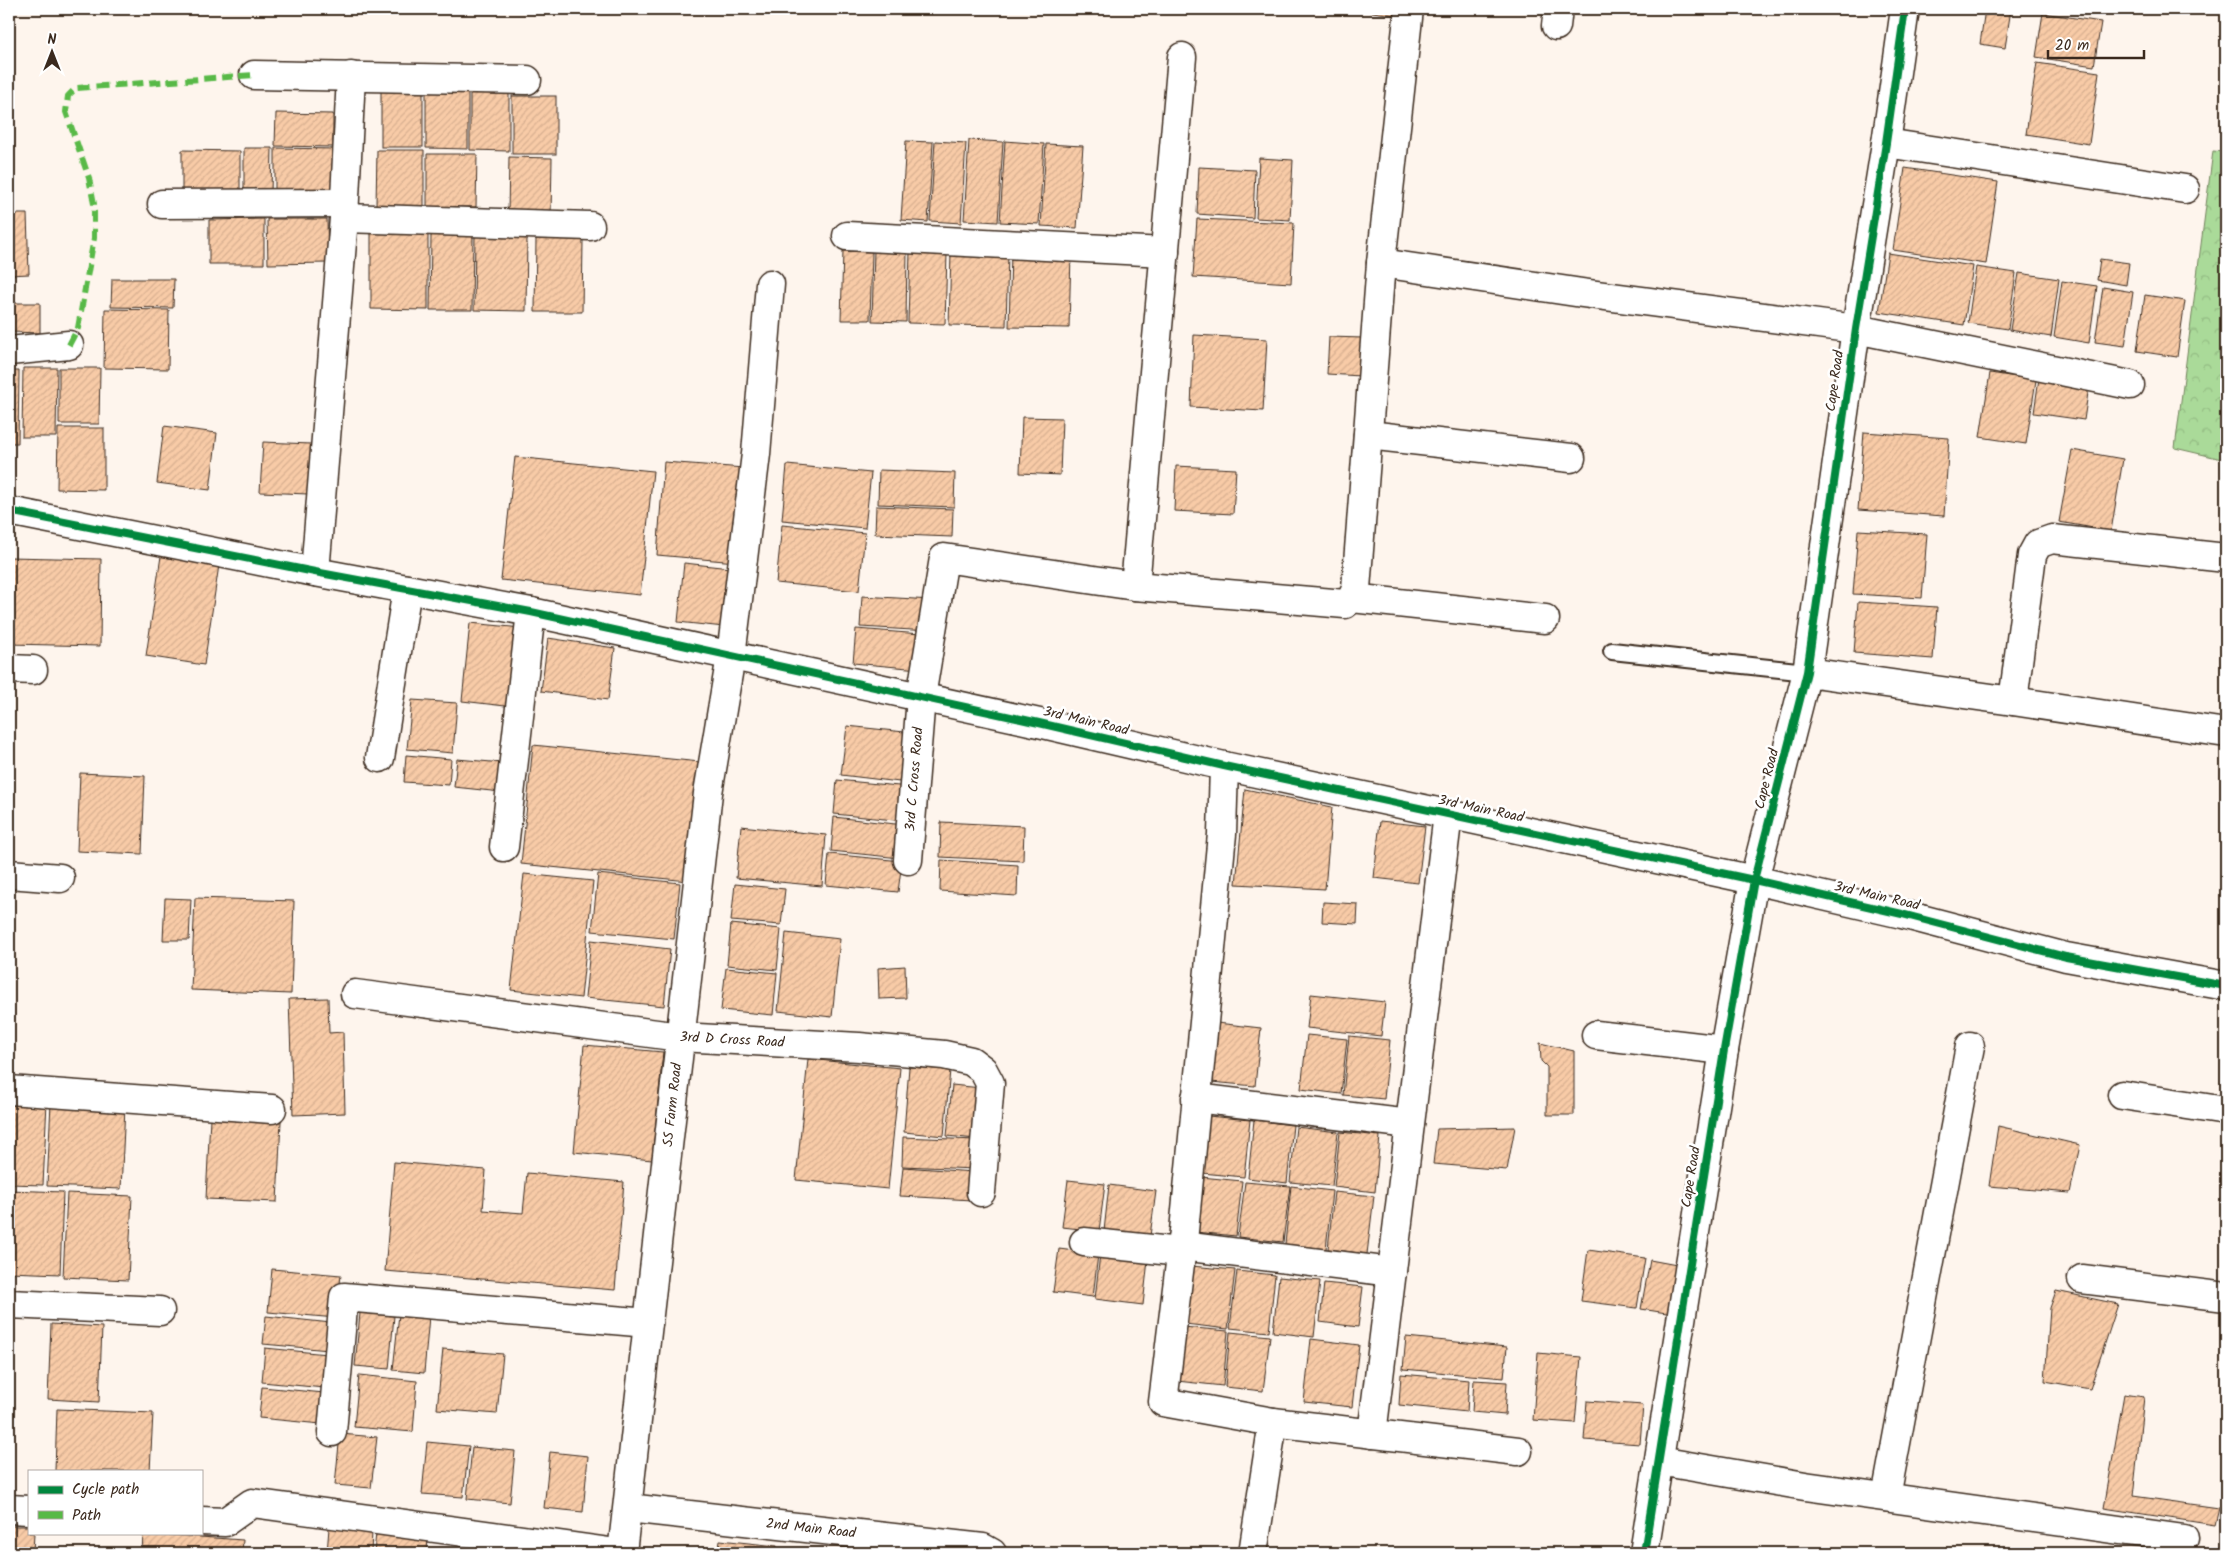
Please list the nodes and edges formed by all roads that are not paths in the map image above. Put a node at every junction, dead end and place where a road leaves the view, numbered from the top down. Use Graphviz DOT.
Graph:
graph roads {
  1 [pos="1409,9"];
  2 [pos="1905,9"];
  3 [pos="1182,57"];
  4 [pos="254,75"];
  5 [pos="350,76"];
  6 [pos="526,80"];
  7 [pos="1886,143"];
  8 [pos="2185,189"];
  9 [pos="162,204"];
  10 [pos="344,210"];
  11 [pos="590,226"];
  12 [pos="847,236"];
  13 [pos="1165,252"];
  14 [pos="1381,263"];
  15 [pos="770,284"];
  16 [pos="1856,329"];
  17 [pos="68,345"];
  18 [pos="9,351"];
  19 [pos="2130,385"];
  20 [pos="1368,435"];
  21 [pos="1571,458"];
  22 [pos="9,511"];
  23 [pos="2226,558"];
  24 [pos="315,572"];
  25 [pos="1136,586"];
  26 [pos="407,589"];
  27 [pos="1352,598"];
  28 [pos="531,612"];
  29 [pos="1545,619"];
  30 [pos="1612,651"];
  31 [pos="731,656"];
  32 [pos="1806,672"];
  33 [pos="921,698"];
  34 [pos="2013,701"];
  35 [pos="2226,733"];
  36 [pos="380,758"];
  37 [pos="1224,766"];
  38 [pos="1448,814"];
  39 [pos="504,847"];
  40 [pos="908,860"];
  41 [pos="9,874"];
  42 [pos="60,878"];
  43 [pos="1754,880"];
  44 [pos="2226,986"];
  45 [pos="355,994"];
  46 [pos="1596,1035"];
  47 [pos="680,1037"];
  48 [pos="1970,1046"];
  49 [pos="1724,1050"];
  50 [pos="9,1090"];
  51 [pos="2122,1095"];
  52 [pos="1196,1098"];
  53 [pos="272,1109"];
  54 [pos="2226,1111"];
  55 [pos="1410,1124"];
  56 [pos="981,1192"];
  57 [pos="1084,1242"];
  58 [pos="1181,1249"];
  59 [pos="1392,1272"];
  60 [pos="2082,1279"];
  61 [pos="2226,1297"];
  62 [pos="9,1304"];
  63 [pos="160,1310"];
  64 [pos="648,1323"];
  65 [pos="1273,1422"];
  66 [pos="332,1432"];
  67 [pos="1372,1434"];
  68 [pos="1518,1451"];
  69 [pos="1659,1461"];
  70 [pos="1886,1498"];
  71 [pos="628,1508"];
  72 [pos="9,1509"];
  73 [pos="28,1510"];
  74 [pos="202,1521"];
  75 [pos="2184,1539"];
  76 [pos="616,1553"];
  77 [pos="622,1553"];
  78 [pos="992,1553"];
  79 [pos="1253,1553"];
  80 [pos="1644,1553"];
  1 -- 14 [label="street"];
  2 -- 7 [label="street, Cape Road"];
  3 -- 13 [label="street"];
  4 -- 5 [label="street"];
  5 -- 6 [label="street"];
  5 -- 10 [label="street"];
  7 -- 8 [label="street"];
  7 -- 16 [label="street, Cape Road"];
  9 -- 10 [label="street"];
  10 -- 11 [label="street"];
  10 -- 24 [label="street"];
  12 -- 13 [label="street"];
  13 -- 25 [label="street"];
  14 -- 16 [label="street"];
  14 -- 20 [label="street"];
  15 -- 31 [label="street, SS Farm Road"];
  16 -- 19 [label="street"];
  16 -- 32 [label="street, Cape Road"];
  17 -- 18 [label="street"];
  20 -- 21 [label="street"];
  20 -- 27 [label="street"];
  22 -- 24 [label="street, 3rd Main Road"];
  23 -- 34 [label="street"];
  24 -- 26 [label="street, 3rd Main Road"];
  25 -- 27 [label="street"];
  25 -- 33 [label="street, 3rd C Cross Road"];
  26 -- 28 [label="street, 3rd Main Road"];
  26 -- 36 [label="street"];
  27 -- 29 [label="street"];
  28 -- 31 [label="street, 3rd Main Road"];
  28 -- 39 [label="street"];
  30 -- 32 [label="lane"];
  31 -- 33 [label="street, 3rd Main Road"];
  31 -- 47 [label="street, SS Farm Road"];
  32 -- 34 [label="street"];
  32 -- 43 [label="street, Cape Road"];
  33 -- 37 [label="street, 3rd Main Road"];
  33 -- 40 [label="street, 3rd C Cross Road"];
  34 -- 35 [label="street"];
  37 -- 38 [label="street, 3rd Main Road"];
  37 -- 52 [label="street"];
  38 -- 43 [label="street, 3rd Main Road"];
  38 -- 55 [label="street"];
  41 -- 42 [label="street"];
  43 -- 44 [label="street, 3rd Main Road"];
  43 -- 49 [label="street, Cape Road"];
  45 -- 47 [label="street, 3rd D Cross Road"];
  46 -- 49 [label="street"];
  47 -- 56 [label="street, 3rd D Cross Road"];
  47 -- 64 [label="street, SS Farm Road"];
  48 -- 70 [label="street"];
  49 -- 69 [label="street, Cape Road"];
  50 -- 53 [label="street"];
  51 -- 54 [label="street"];
  52 -- 55 [label="street"];
  52 -- 58 [label="street"];
  55 -- 59 [label="street"];
  57 -- 58 [label="street"];
  58 -- 59 [label="street"];
  58 -- 65 [label="street"];
  59 -- 67 [label="street"];
  60 -- 61 [label="street"];
  62 -- 63 [label="street"];
  64 -- 66 [label="street"];
  64 -- 71 [label="street, SS Farm Road"];
  65 -- 67 [label="street"];
  65 -- 79 [label="street"];
  67 -- 68 [label="street"];
  69 -- 70 [label="street"];
  69 -- 80 [label="street, Cape Road"];
  70 -- 75 [label="street"];
  71 -- 77 [label="street, SS Farm Road"];
  71 -- 78 [label="street, 2nd Main Road"];
  72 -- 73 [label="street"];
  74 -- 76 [label="street"];
}
